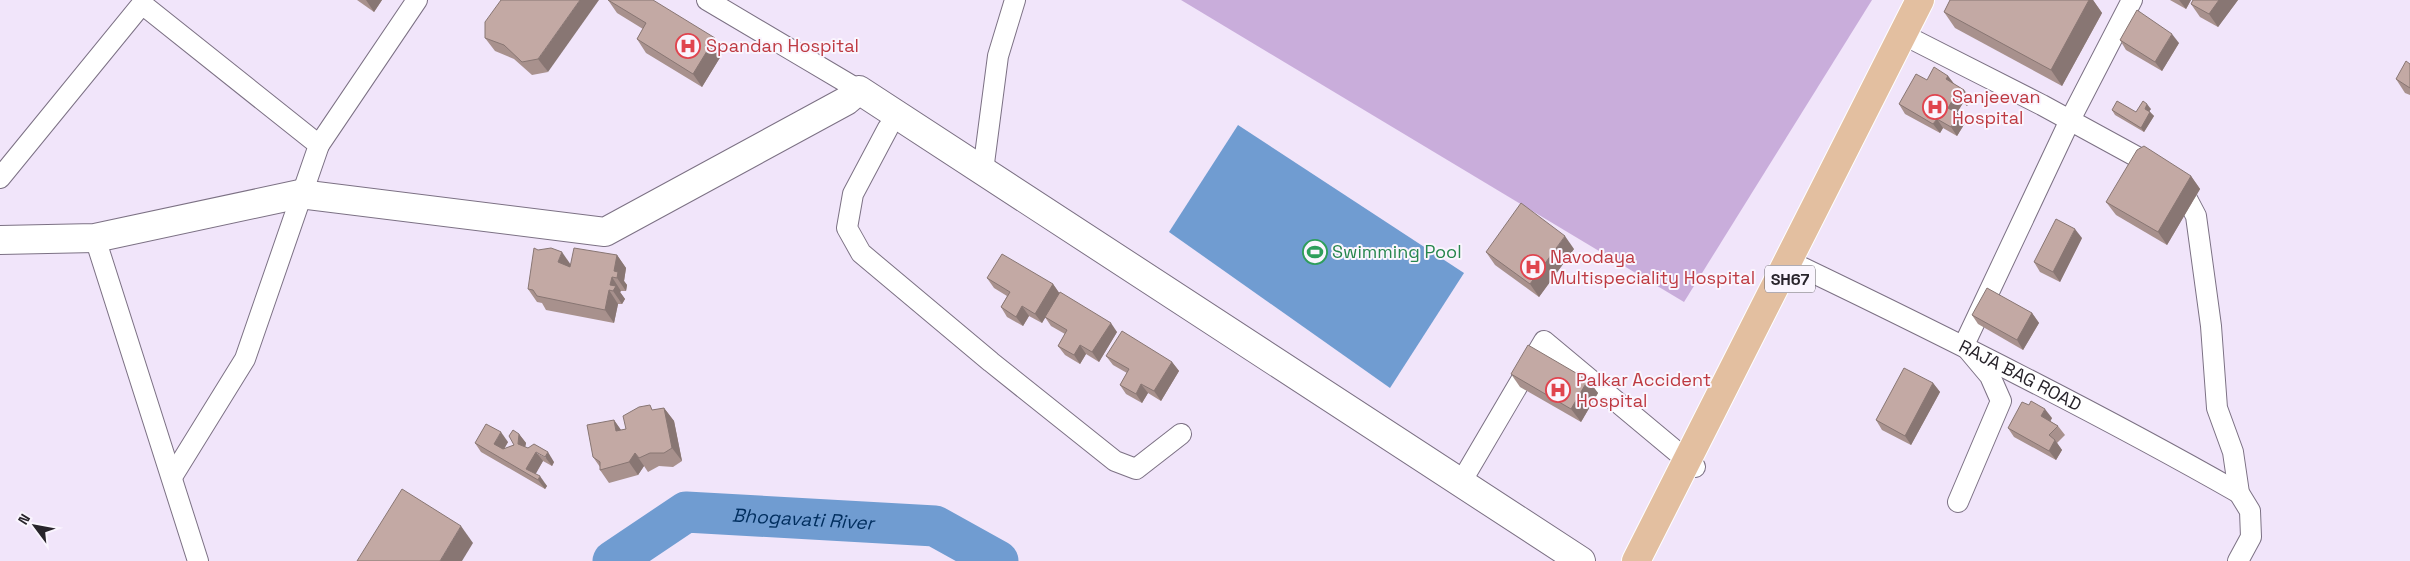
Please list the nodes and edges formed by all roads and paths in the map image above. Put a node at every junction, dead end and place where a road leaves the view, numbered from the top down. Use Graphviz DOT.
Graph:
graph roads {
  1 [pos="417,0"];
  2 [pos="707,0"];
  3 [pos="1015,0"];
  4 [pos="1920,0"];
  5 [pos="1934,0"];
  6 [pos="2132,0"];
  7 [pos="1912,38"];
  8 [pos="852,95"];
  9 [pos="2070,120"];
  10 [pos="888,128"];
  11 [pos="318,145"];
  12 [pos="983,171"];
  13 [pos="0,178"];
  14 [pos="300,194"];
  15 [pos="95,238"];
  16 [pos="0,240"];
  17 [pos="1797,264"];
  18 [pos="1964,345"];
  19 [pos="1181,434"];
  20 [pos="1691,464"];
  21 [pos="172,477"];
  22 [pos="1460,484"];
  23 [pos="2239,493"];
  24 [pos="1958,502"];
  25 [pos="198,561"];
  26 [pos="1557,561"];
  27 [pos="1581,561"];
  28 [pos="1636,561"];
  29 [pos="1650,561"];
  30 [pos="2238,561"];
  1 -- 11 [label="street"];
  2 -- 8 [label="street"];
  3 -- 12 [label="street"];
  4 -- 20 [label="main road"];
  5 -- 7 [label="main road, SH67"];
  6 -- 9 [label="street"];
  7 -- 9 [label="street"];
  7 -- 17 [label="main road, SH67"];
  8 -- 10 [label="street"];
  8 -- 12 [label="street"];
  8 -- 14 [label="street"];
  9 -- 18 [label="street"];
  9 -- 23 [label="street"];
  10 -- 19 [label="street"];
  10 -- 26 [label="street"];
  11 -- 13 [label="street"];
  11 -- 14 [label="street"];
  12 -- 22 [label="street"];
  14 -- 15 [label="street"];
  14 -- 21 [label="street"];
  15 -- 16 [label="street"];
  15 -- 21 [label="street"];
  17 -- 18 [label="street, RAJA BAG ROAD"];
  17 -- 20 [label="main road, SH67"];
  18 -- 23 [label="street, RAJA BAG ROAD"];
  18 -- 24 [label="street"];
  20 -- 22 [label="street"];
  20 -- 28 [label="main road"];
  20 -- 29 [label="main road, SH67"];
  21 -- 25 [label="street"];
  22 -- 27 [label="street"];
  23 -- 30 [label="street"];
}
